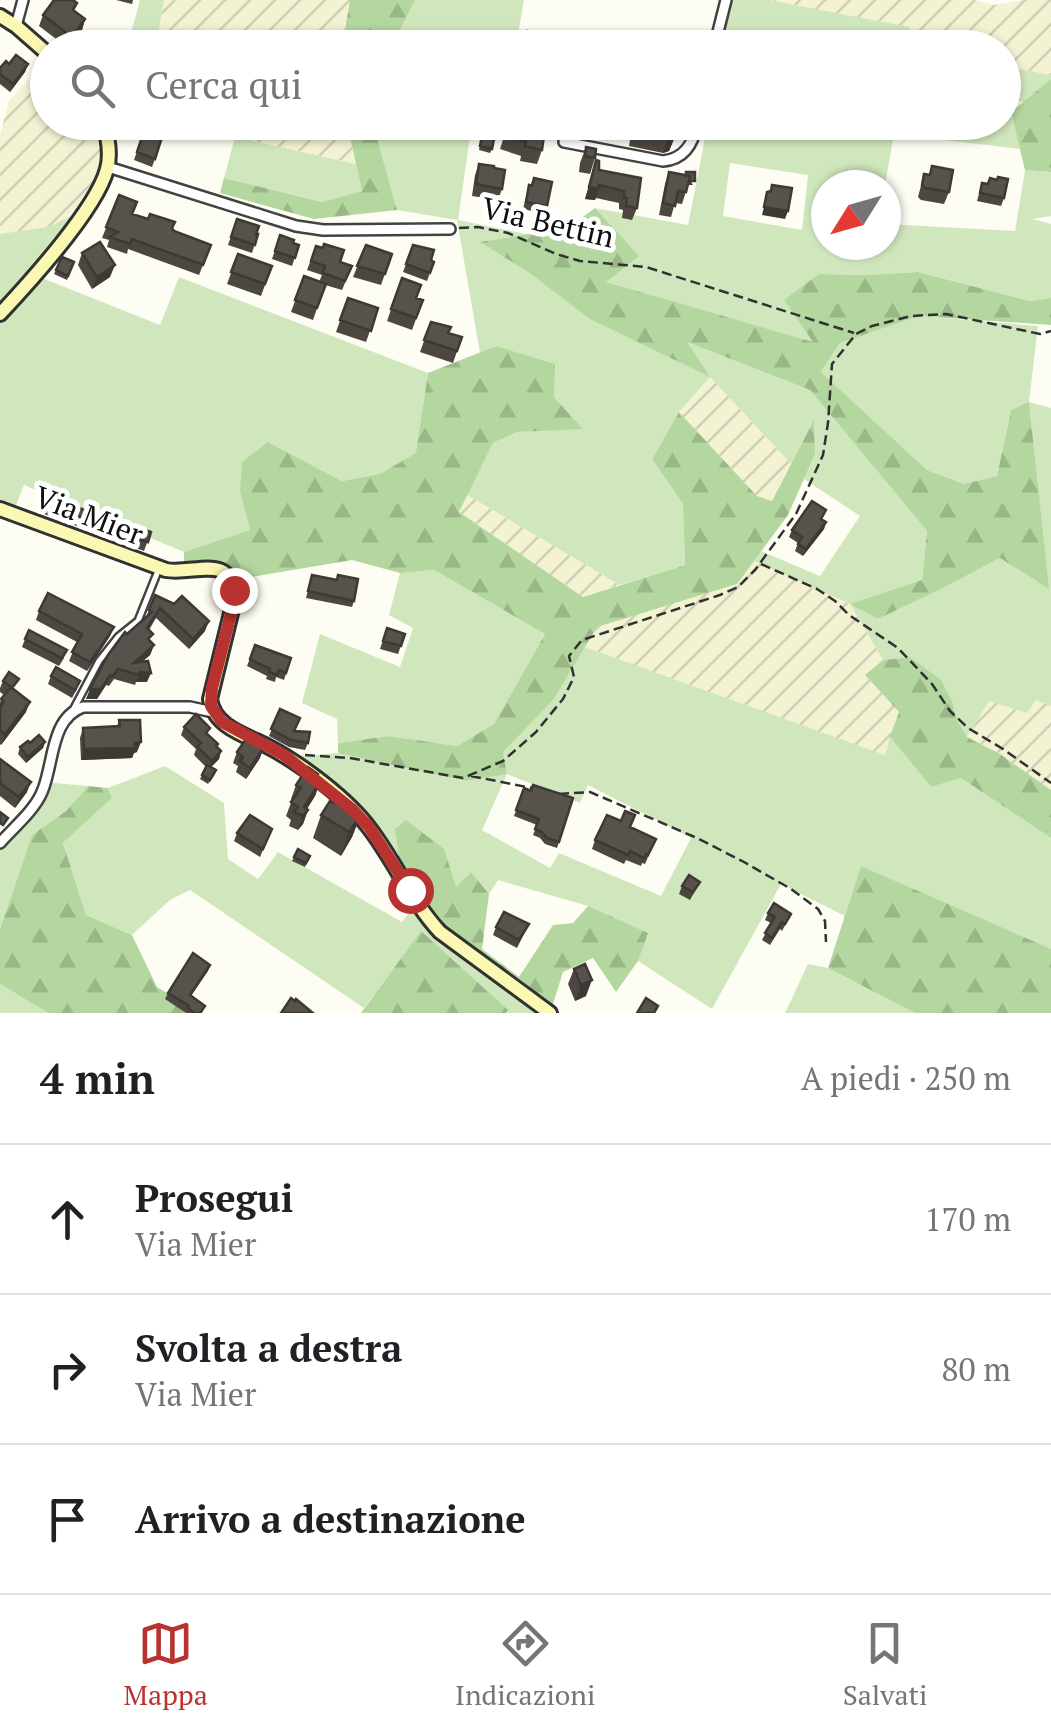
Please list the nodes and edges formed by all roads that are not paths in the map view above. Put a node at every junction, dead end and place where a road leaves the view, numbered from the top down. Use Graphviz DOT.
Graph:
graph roads {
  1 [pos="23,0"];
  2 [pos="726,0"];
  3 [pos="0,16"];
  4 [pos="16,26"];
  5 [pos="718,30"];
  6 [pos="30,38"];
  7 [pos="108,140"];
  8 [pos="692,140"];
  9 [pos="564,142"];
  10 [pos="108,167"];
  11 [pos="450,228"];
  12 [pos="0,314"];
  13 [pos="0,509"];
  14 [pos="160,568"];
  15 [pos="72,712"];
  16 [pos="213,712"];
  17 [pos="0,843"];
  18 [pos="550,1013"];
  1 -- 4 [label="street"];
  2 -- 5 [label="street"];
  3 -- 4 [label="street"];
  4 -- 6 [label="street"];
  7 -- 10 [label="street"];
  8 -- 9 [label="street"];
  10 -- 11 [label="street, Via Bettin"];
  10 -- 12 [label="street"];
  13 -- 14 [label="street, Via Mier"];
  14 -- 15 [label="lane, Via Mier"];
  14 -- 16 [label="street, Via Mier"];
  15 -- 16 [label="street"];
  15 -- 17 [label="street"];
  16 -- 18 [label="street"];
}
